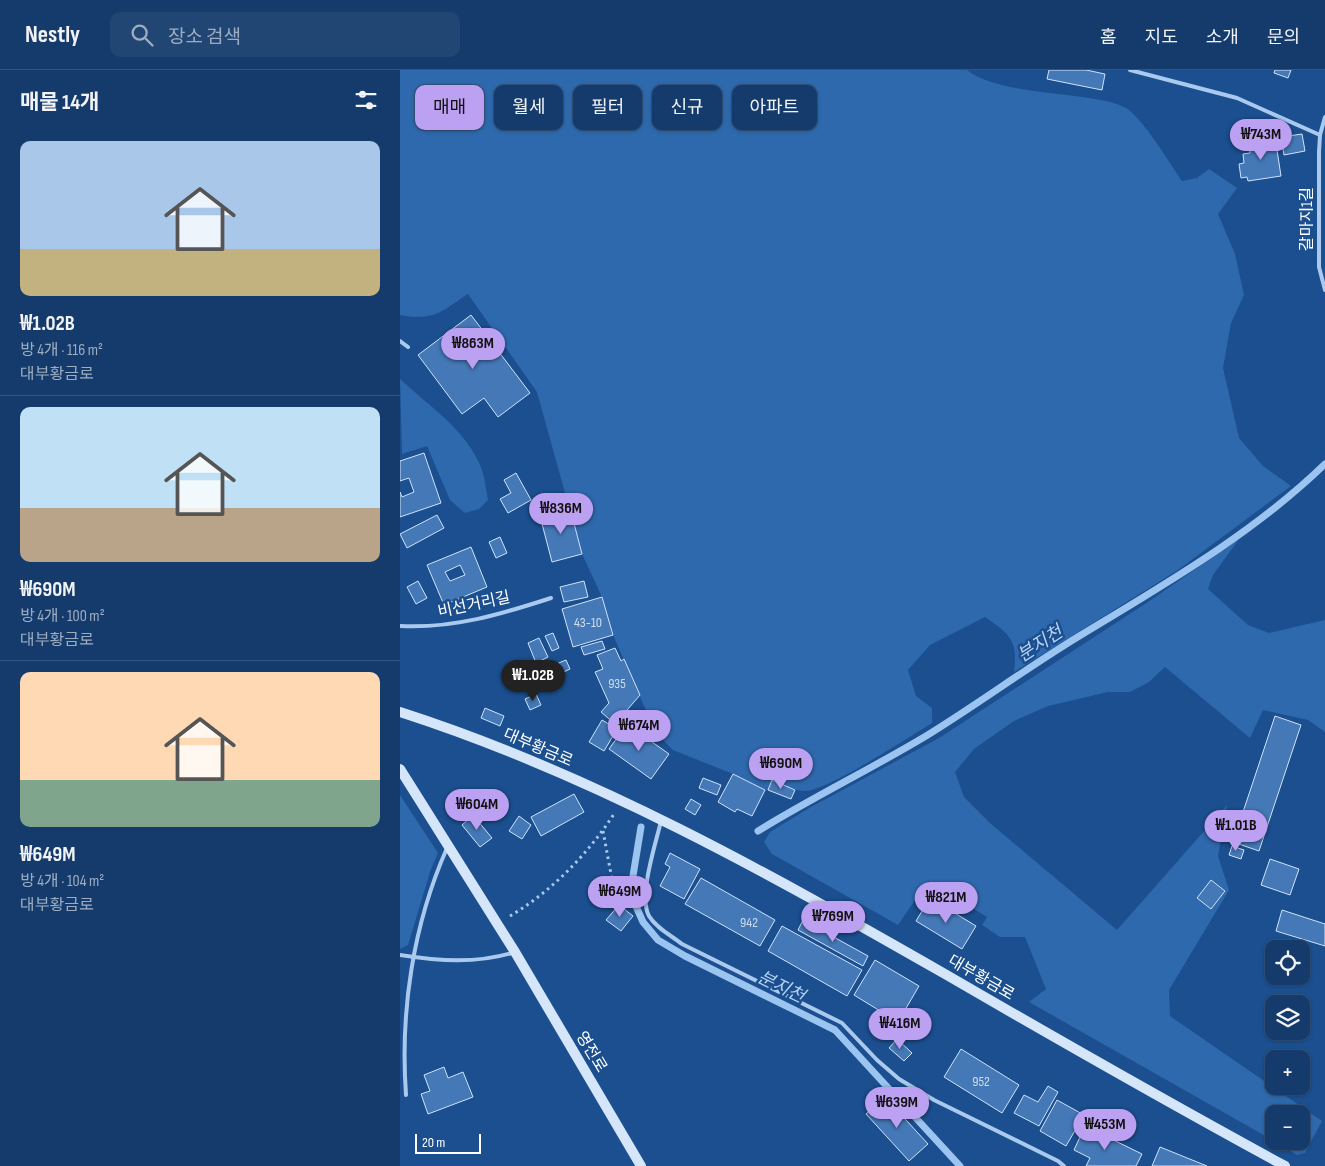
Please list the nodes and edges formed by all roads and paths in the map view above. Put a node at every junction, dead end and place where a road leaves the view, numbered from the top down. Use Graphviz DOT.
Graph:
graph roads {
  1 [pos="1130,70"];
  2 [pos="1325,117"];
  3 [pos="1320,135"];
  4 [pos="1325,290"];
  5 [pos="400,341"];
  6 [pos="408,347"];
  7 [pos="551,598"];
  8 [pos="400,626"];
  9 [pos="400,712"];
  10 [pos="400,769"];
  11 [pos="616,812"];
  12 [pos="661,819"];
  13 [pos="603,831"];
  14 [pos="448,846"];
  15 [pos="626,894"];
  16 [pos="497,924"];
  17 [pos="515,952"];
  18 [pos="400,955"];
  19 [pos="411,957"];
  20 [pos="406,1095"];
  21 [pos="642,1166"];
  22 [pos="1064,1166"];
  23 [pos="1285,1166"];
  1 -- 3 [label="lane"];
  2 -- 3 [label="lane, 갈마지1길"];
  3 -- 4 [label="lane, 갈마지1길"];
  5 -- 6 [label="lane"];
  7 -- 8 [label="lane, 비선거리길"];
  9 -- 12 [label="main road, 대부황금로"];
  10 -- 14 [label="main road, 영전로"];
  11 -- 13 [label="path"];
  12 -- 22 [label="lane"];
  12 -- 23 [label="main road, 대부황금로"];
  13 -- 15 [label="path"];
  13 -- 16 [label="path"];
  14 -- 16 [label="main road, 영전로"];
  14 -- 19 [label="lane"];
  16 -- 17 [label="main road, 영전로"];
  17 -- 19 [label="lane"];
  17 -- 21 [label="main road, 영전로"];
  18 -- 19 [label="lane"];
  19 -- 20 [label="lane"];
}
